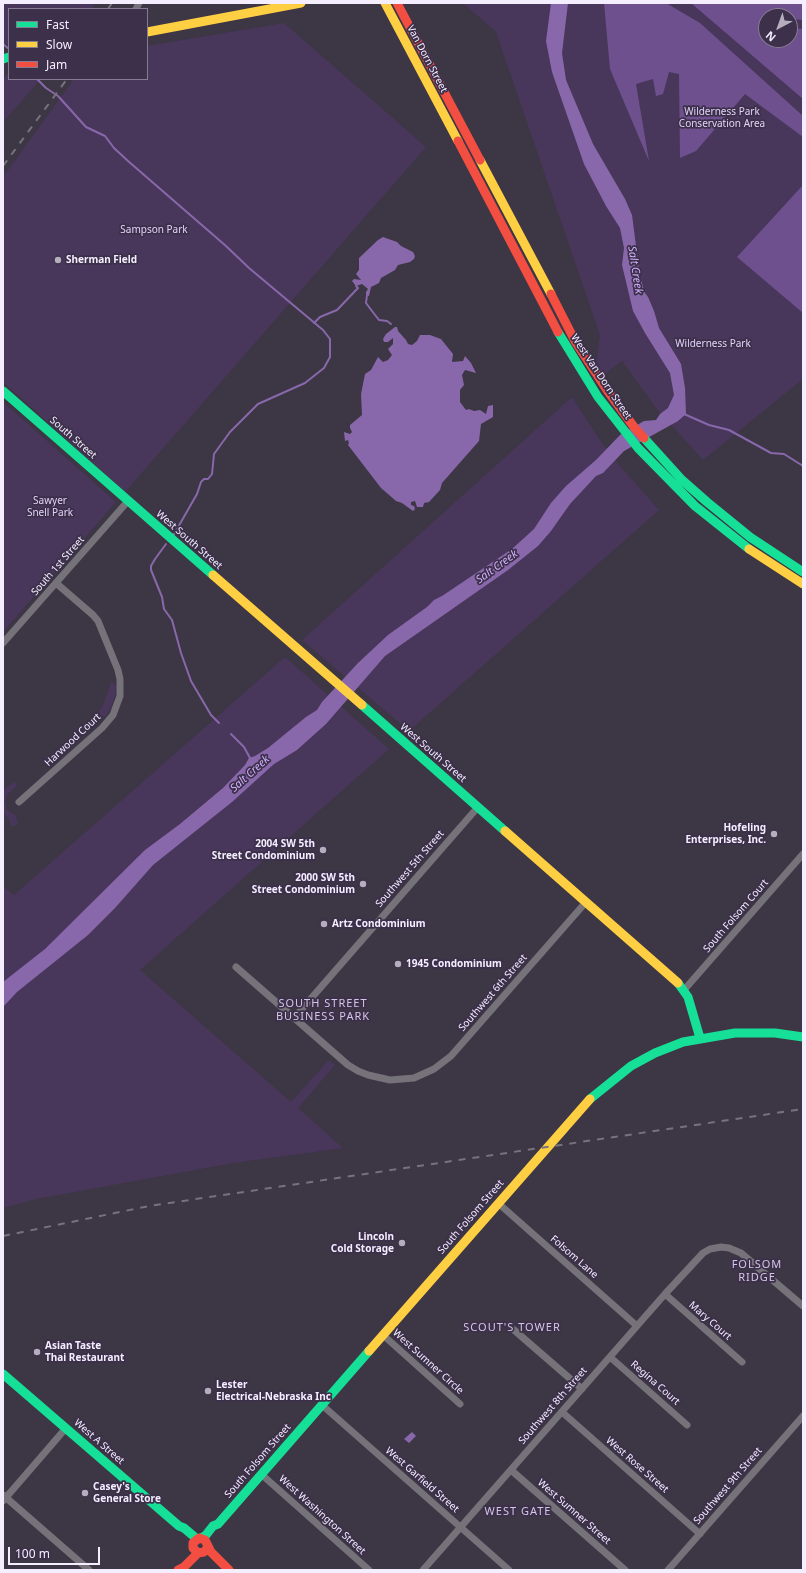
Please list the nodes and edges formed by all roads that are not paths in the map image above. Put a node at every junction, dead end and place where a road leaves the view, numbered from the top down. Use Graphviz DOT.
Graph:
graph roads {
  1 [pos="301,3"];
  2 [pos="386,3"];
  3 [pos="397,3"];
  4 [pos="148,32"];
  5 [pos="457,116"];
  6 [pos="450,125"];
  7 [pos="3,391"];
  8 [pos="128,501"];
  9 [pos="803,572"];
  10 [pos="56,582"];
  11 [pos="803,584"];
  12 [pos="3,643"];
  13 [pos="19,802"];
  14 [pos="478,807"];
  15 [pos="803,854"];
  16 [pos="586,902"];
  17 [pos="236,967"];
  18 [pos="684,990"];
  19 [pos="294,1018"];
  20 [pos="803,1037"];
  21 [pos="700,1038"];
  22 [pos="498,1203"];
  23 [pos="665,1294"];
  24 [pos="803,1306"];
  25 [pos="637,1326"];
  26 [pos="514,1330"];
  27 [pos="383,1335"];
  28 [pos="610,1357"];
  29 [pos="742,1362"];
  30 [pos="3,1374"];
  31 [pos="582,1389"];
  32 [pos="460,1404"];
  33 [pos="322,1405"];
  34 [pos="562,1412"];
  35 [pos="803,1416"];
  36 [pos="687,1425"];
  37 [pos="66,1428"];
  38 [pos="511,1470"];
  39 [pos="261,1474"];
  40 [pos="4,1498"];
  41 [pos="460,1527"];
  42 [pos="700,1534"];
  43 [pos="200,1545"];
  44 [pos="226,1567"];
  45 [pos="90,1570"];
  46 [pos="178,1570"];
  47 [pos="369,1570"];
  48 [pos="423,1570"];
  49 [pos="508,1570"];
  50 [pos="625,1570"];
  51 [pos="668,1570"];
  1 -- 4 [label="main road"];
  2 -- 6 [label="main road, Van Dorn Street"];
  3 -- 5 [label="main road, Van Dorn Street"];
  5 -- 9 [label="main road, West Van Dorn Street"];
  6 -- 11 [label="main road, West Van Dorn Street"];
  7 -- 8 [label="main road, South Street"];
  8 -- 10 [label="street, South 1st Street"];
  8 -- 14 [label="main road, West South Street"];
  10 -- 12 [label="street, South 1st Street"];
  10 -- 13 [label="street, Harwood Court"];
  14 -- 16 [label="main road, West South Street"];
  14 -- 19 [label="street, Southwest 5th Street"];
  15 -- 18 [label="street, South Folsom Court"];
  16 -- 18 [label="main road, West South Street"];
  16 -- 19 [label="street, Southwest 6th Street"];
  17 -- 19 [label="street"];
  18 -- 21 [label="main road, West South Street"];
  20 -- 21 [label="main road, South Folsom Street"];
  21 -- 22 [label="main road, South Folsom Street"];
  22 -- 25 [label="street, Folsom Lane"];
  22 -- 27 [label="main road, South Folsom Street"];
  23 -- 24 [label="street, Southwest 8th Street"];
  23 -- 25 [label="street, Southwest 8th Street"];
  23 -- 29 [label="street, Mary Court"];
  25 -- 28 [label="street, Southwest 8th Street"];
  26 -- 31 [label="street"];
  27 -- 32 [label="street, West Sumner Circle"];
  27 -- 33 [label="main road, South Folsom Street"];
  28 -- 31 [label="street, Southwest 8th Street"];
  28 -- 36 [label="street, Regina Court"];
  30 -- 37 [label="main road, West A Street"];
  31 -- 34 [label="street, Southwest 8th Street"];
  33 -- 39 [label="main road, South Folsom Street"];
  33 -- 41 [label="street, West Garfield Street"];
  34 -- 38 [label="street, Southwest 8th Street"];
  34 -- 42 [label="street, West Rose Street"];
  35 -- 42 [label="street, Southwest 9th Street"];
  37 -- 40 [label="street"];
  37 -- 43 [label="main road, West A Street"];
  38 -- 41 [label="street, Southwest 8th Street"];
  38 -- 50 [label="street, West Sumner Street"];
  39 -- 43 [label="main road, South Folsom Street"];
  39 -- 47 [label="street, West Washington Street"];
  40 -- 45 [label="street"];
  41 -- 48 [label="street, Southwest 8th Street"];
  41 -- 49 [label="street, West Garfield Street"];
  42 -- 51 [label="street, Southwest 9th Street"];
  43 -- 44 [label="main road, West A Street"];
  43 -- 46 [label="main road, South Folsom Street"];
}
